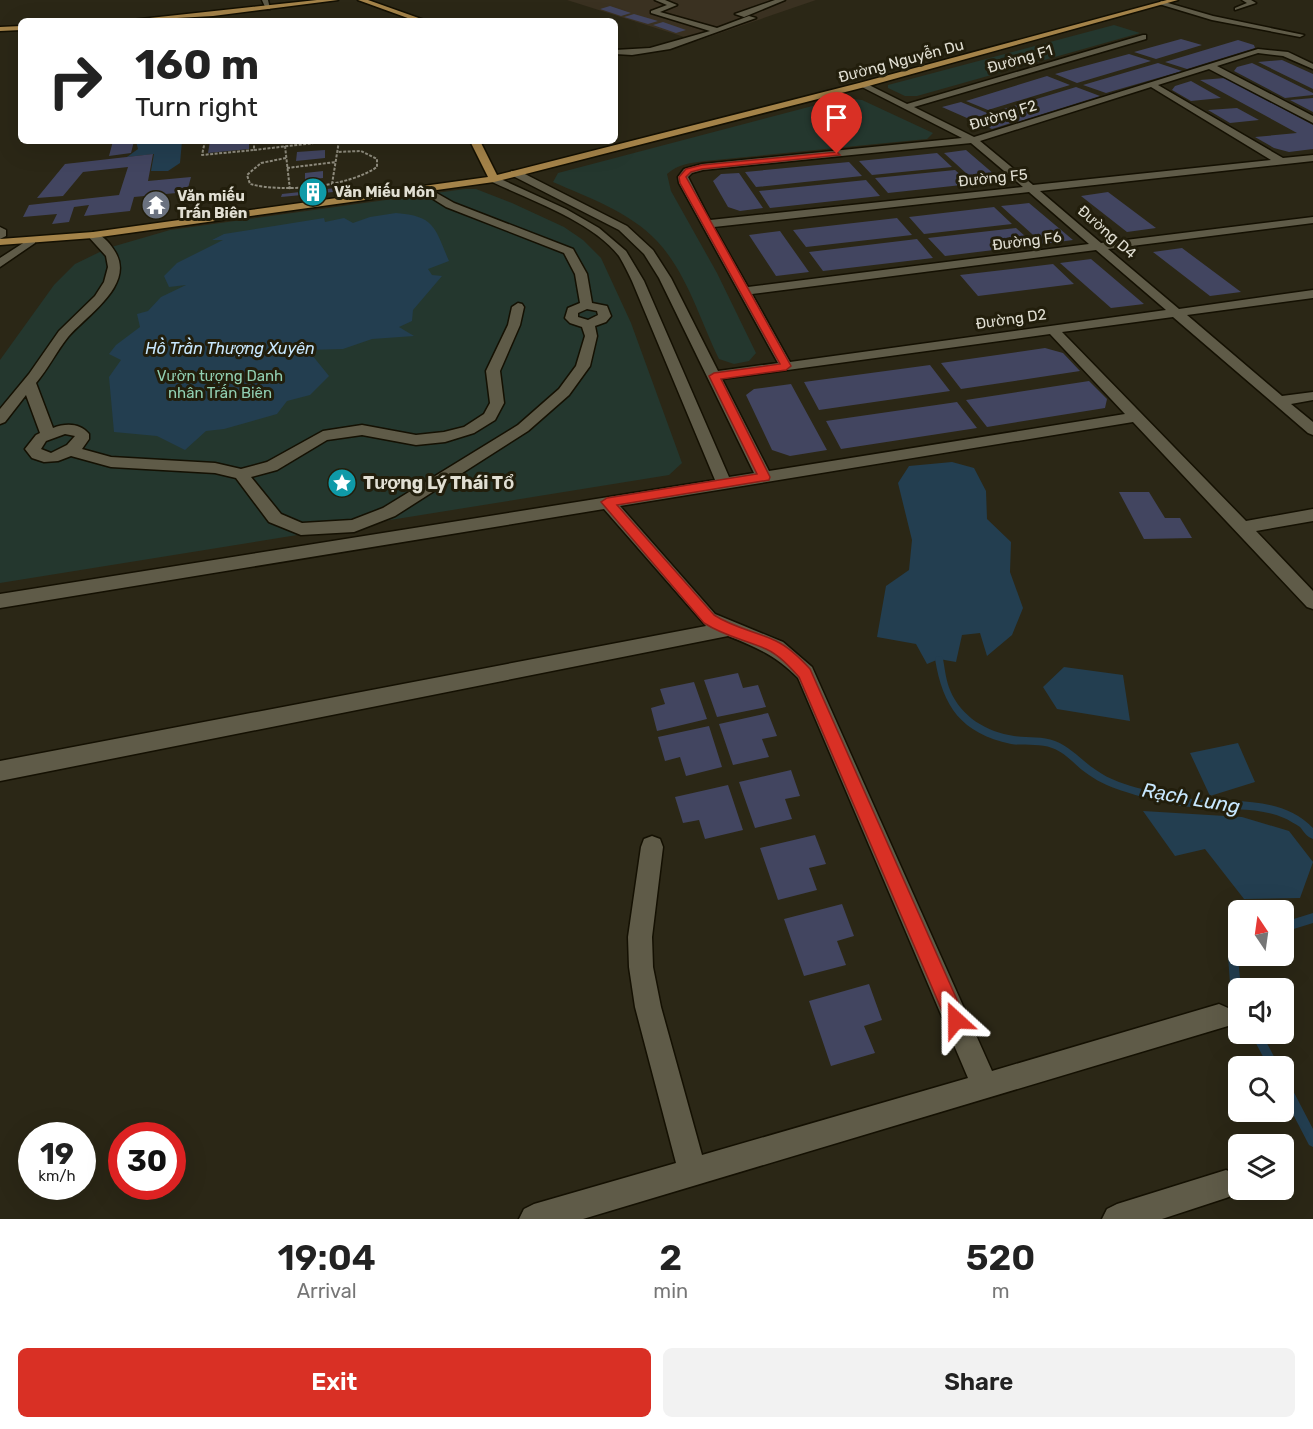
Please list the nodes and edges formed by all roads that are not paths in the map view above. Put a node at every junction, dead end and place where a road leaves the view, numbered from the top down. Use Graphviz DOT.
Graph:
graph roads {
  1 [pos="335,0"];
  2 [pos="362,0"];
  3 [pos="658,0"];
  4 [pos="748,0"];
  5 [pos="782,0"];
  6 [pos="1175,0"];
  7 [pos="1245,0"];
  8 [pos="1161,3"];
  9 [pos="266,4"];
  10 [pos="766,5"];
  11 [pos="1237,9"];
  12 [pos="151,18"];
  13 [pos="412,18"];
  14 [pos="18,28"];
  15 [pos="0,29"];
  16 [pos="715,30"];
  17 [pos="1279,31"];
  18 [pos="1300,35"];
  19 [pos="1143,38"];
  20 [pos="1259,39"];
  21 [pos="618,52"];
  22 [pos="1310,65"];
  23 [pos="1210,66"];
  24 [pos="1151,84"];
  25 [pos="862,86"];
  26 [pos="905,106"];
  27 [pos="1313,120"];
  28 [pos="973,140"];
  29 [pos="476,144"];
  30 [pos="1313,158"];
  31 [pos="1282,162"];
  32 [pos="515,174"];
  33 [pos="494,179"];
  34 [pos="1032,189"];
  35 [pos="426,190"];
  36 [pos="1313,220"];
  37 [pos="707,224"];
  38 [pos="0,230"];
  39 [pos="93,235"];
  40 [pos="0,237"];
  41 [pos="0,242"];
  42 [pos="31,242"];
  43 [pos="1099,247"];
  44 [pos="0,264"];
  45 [pos="744,291"];
  46 [pos="1313,294"];
  47 [pos="586,305"];
  48 [pos="518,308"];
  49 [pos="1176,313"];
  50 [pos="588,324"];
  51 [pos="1053,330"];
  52 [pos="786,366"];
  53 [pos="714,376"];
  54 [pos="29,383"];
  55 [pos="1313,396"];
  56 [pos="1279,401"];
  57 [pos="1135,417"];
  58 [pos="0,419"];
  59 [pos="1313,430"];
  60 [pos="48,434"];
  61 [pos="71,451"];
  62 [pos="242,474"];
  63 [pos="764,477"];
  64 [pos="724,483"];
  65 [pos="607,502"];
  66 [pos="1313,515"];
  67 [pos="1241,528"];
  68 [pos="0,601"];
  69 [pos="1313,602"];
  70 [pos="725,630"];
  71 [pos="0,771"];
  72 [pos="652,847"];
  73 [pos="1219,1017"];
  74 [pos="985,1086"];
  75 [pos="692,1172"];
  76 [pos="1226,1184"];
  77 [pos="534,1219"];
  78 [pos="1117,1219"];
  1 -- 9 [label="main road"];
  2 -- 13 [label="main road"];
  3 -- 16 [label="street"];
  4 -- 10 [label="street"];
  5 -- 10 [label="street"];
  6 -- 8 [label="main road, Đường Nguyễn Du"];
  7 -- 11 [label="street"];
  8 -- 17 [label="street"];
  8 -- 25 [label="main road, Đường Nguyễn Du"];
  9 -- 12 [label="main road"];
  10 -- 16 [label="street"];
  14 -- 15 [label="main road"];
  16 -- 21 [label="street"];
  17 -- 18 [label="street"];
  17 -- 20 [label="street"];
  19 -- 26 [label="street, Đường F1"];
  22 -- 23 [label="street, Đường F2"];
  23 -- 24 [label="street, Đường F2"];
  23 -- 27 [label="street"];
  24 -- 28 [label="street, Đường F2"];
  24 -- 31 [label="street"];
  25 -- 26 [label="street, Đường D4"];
  25 -- 32 [label="main road, Đường Nguyễn Du"];
  26 -- 28 [label="street, Đường D4"];
  28 -- 34 [label="street, Đường D4"];
  28 -- 37 [label="street, Đường F2"];
  29 -- 33 [label="main road"];
  30 -- 31 [label="street, Đường F5"];
  31 -- 34 [label="street, Đường F5"];
  32 -- 33 [label="main road, Đường Nguyễn Du"];
  32 -- 53 [label="street"];
  33 -- 35 [label="main road, Đường Nguyễn Du"];
  33 -- 64 [label="street"];
  34 -- 37 [label="street, Đường F5"];
  34 -- 43 [label="street, Đường D4"];
  35 -- 39 [label="main road, Đường Nguyễn Du"];
  35 -- 47 [label="street"];
  36 -- 43 [label="street, Đường F6"];
  37 -- 45 [label="street"];
  38 -- 40 [label="street"];
  39 -- 42 [label="main road, Đường Nguyễn Du"];
  39 -- 54 [label="street"];
  41 -- 42 [label="main road, Đường Nguyễn Du"];
  42 -- 44 [label="street"];
  43 -- 45 [label="street, Đường F6"];
  43 -- 49 [label="street, Đường D4"];
  45 -- 52 [label="street"];
  46 -- 49 [label="street, Đường D2"];
  47 -- 50 [label="street"];
  47 -- 50 [label="street"];
  48 -- 62 [label="street"];
  49 -- 51 [label="street, Đường D2"];
  49 -- 56 [label="street, Đường D4"];
  50 -- 62 [label="street"];
  51 -- 52 [label="street, Đường D2"];
  51 -- 57 [label="street"];
  52 -- 53 [label="street, Đường D2"];
  53 -- 63 [label="street"];
  54 -- 58 [label="street"];
  54 -- 60 [label="street"];
  55 -- 56 [label="street"];
  56 -- 59 [label="street, Đường D4"];
  57 -- 63 [label="street"];
  57 -- 67 [label="street"];
  60 -- 61 [label="street"];
  60 -- 61 [label="street"];
  61 -- 62 [label="street"];
  63 -- 64 [label="street"];
  64 -- 65 [label="street"];
  65 -- 68 [label="street"];
  65 -- 70 [label="street"];
  66 -- 67 [label="street"];
  67 -- 69 [label="street"];
  70 -- 71 [label="street"];
  70 -- 74 [label="street"];
  72 -- 75 [label="street"];
  73 -- 74 [label="street"];
  74 -- 75 [label="street"];
  75 -- 77 [label="street"];
  76 -- 78 [label="street"];
}
